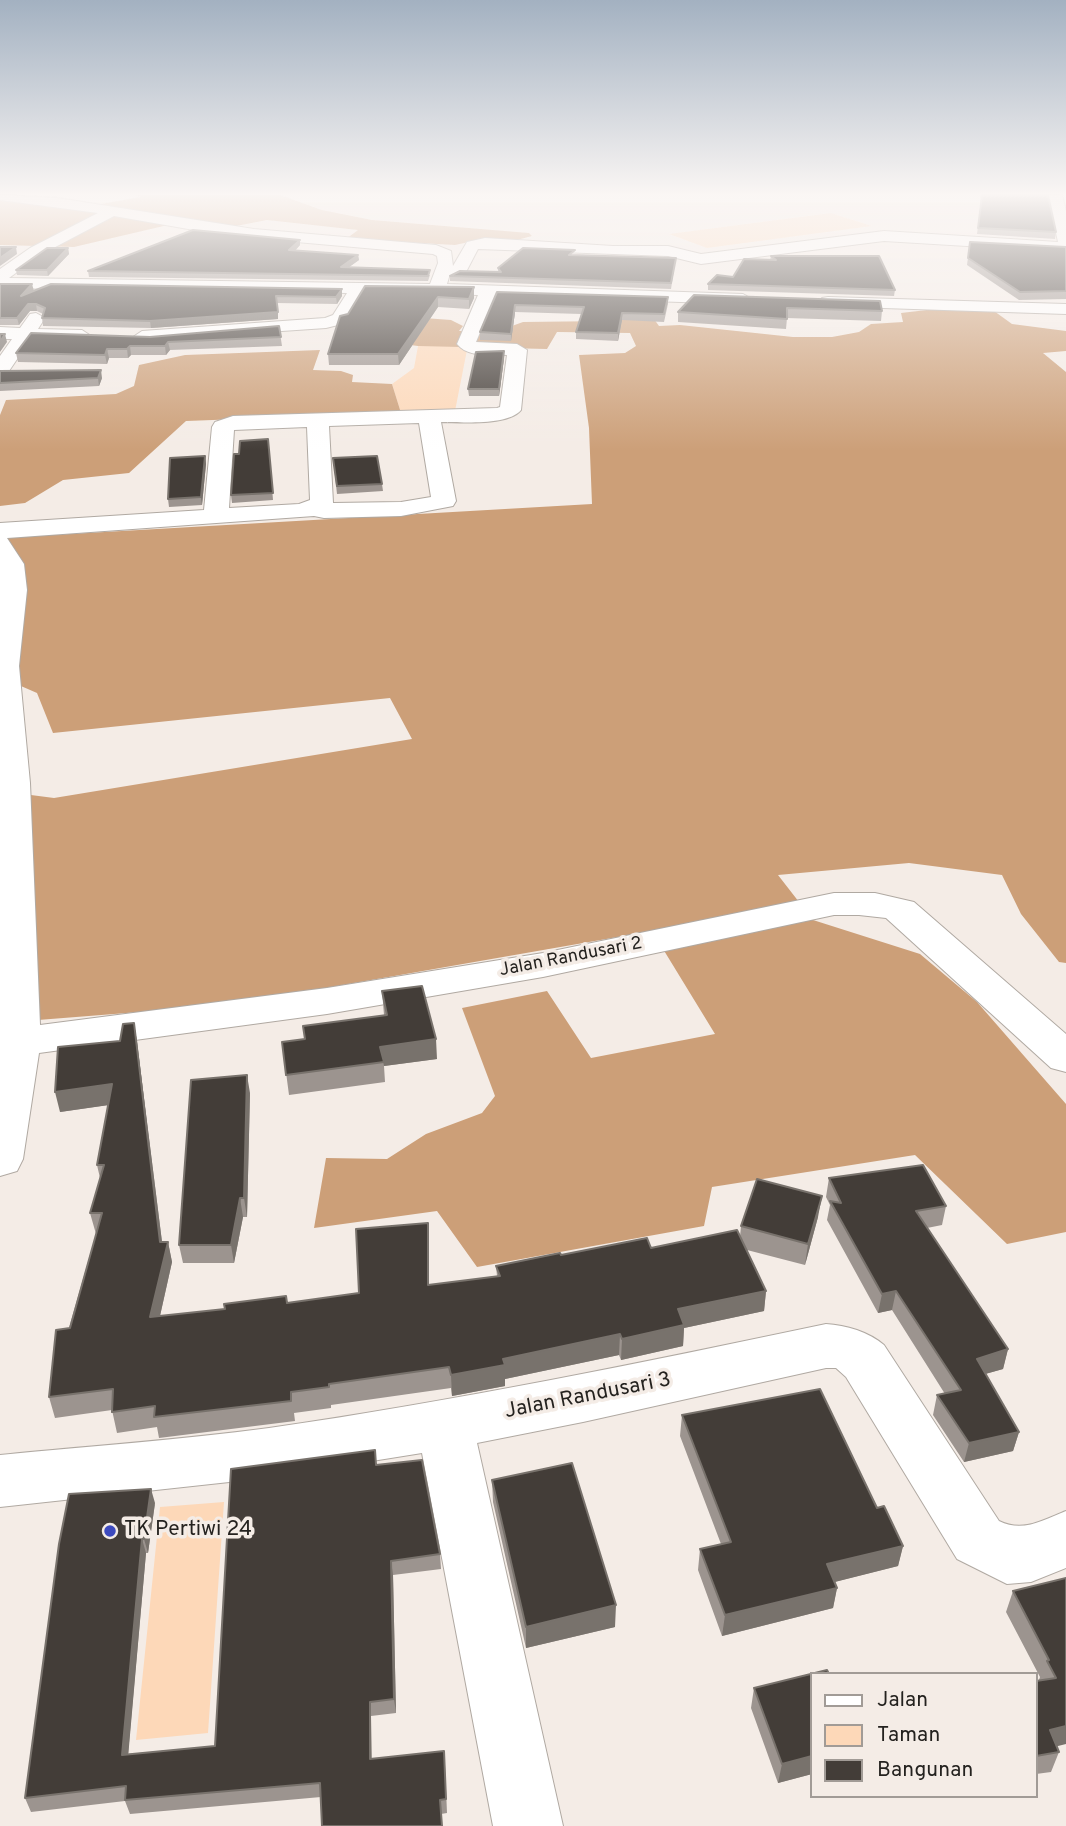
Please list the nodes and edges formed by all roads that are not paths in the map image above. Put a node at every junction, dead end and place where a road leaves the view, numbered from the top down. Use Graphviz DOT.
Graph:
graph roads {
  1 [pos="238,280"];
  2 [pos="443,280"];
  3 [pos="440,282"];
  4 [pos="0,283"];
  5 [pos="64,284"];
  6 [pos="832,284"];
  7 [pos="233,285"];
  8 [pos="358,288"];
  9 [pos="488,291"];
  10 [pos="767,300"];
  11 [pos="808,301"];
  12 [pos="836,302"];
  13 [pos="1066,309"];
  14 [pos="208,331"];
  15 [pos="0,334"];
  16 [pos="23,334"];
  17 [pos="0,371"];
  18 [pos="25,371"];
  19 [pos="429,416"];
  20 [pos="318,420"];
  21 [pos="316,508"];
  22 [pos="216,517"];
  23 [pos="0,531"];
  24 [pos="0,544"];
  25 [pos="10,1041"];
  26 [pos="1066,1058"];
  27 [pos="0,1159"];
  28 [pos="445,1425"];
  29 [pos="0,1481"];
  30 [pos="1064,1543"];
  31 [pos="528,1826"];
  1 -- 7 [label="street"];
  2 -- 3 [label="street"];
  3 -- 8 [label="street"];
  3 -- 9 [label="street"];
  4 -- 5 [label="street"];
  5 -- 7 [label="street"];
  5 -- 16 [label="street"];
  6 -- 12 [label="street"];
  7 -- 8 [label="street"];
  7 -- 14 [label="street"];
  8 -- 14 [label="street"];
  9 -- 10 [label="street"];
  9 -- 19 [label="street"];
  11 -- 12 [label="street"];
  12 -- 13 [label="street"];
  14 -- 16 [label="street"];
  15 -- 16 [label="street"];
  16 -- 17 [label="street"];
  17 -- 18 [label="street"];
  19 -- 20 [label="street"];
  19 -- 21 [label="street"];
  20 -- 21 [label="street"];
  20 -- 22 [label="street"];
  21 -- 22 [label="street"];
  22 -- 23 [label="street"];
  24 -- 25 [label="street"];
  25 -- 26 [label="street, Jalan Randusari 2"];
  25 -- 27 [label="street"];
  28 -- 29 [label="street, Jalan Randusari 3"];
  28 -- 30 [label="street, Jalan Randusari 3"];
  28 -- 31 [label="street"];
}
